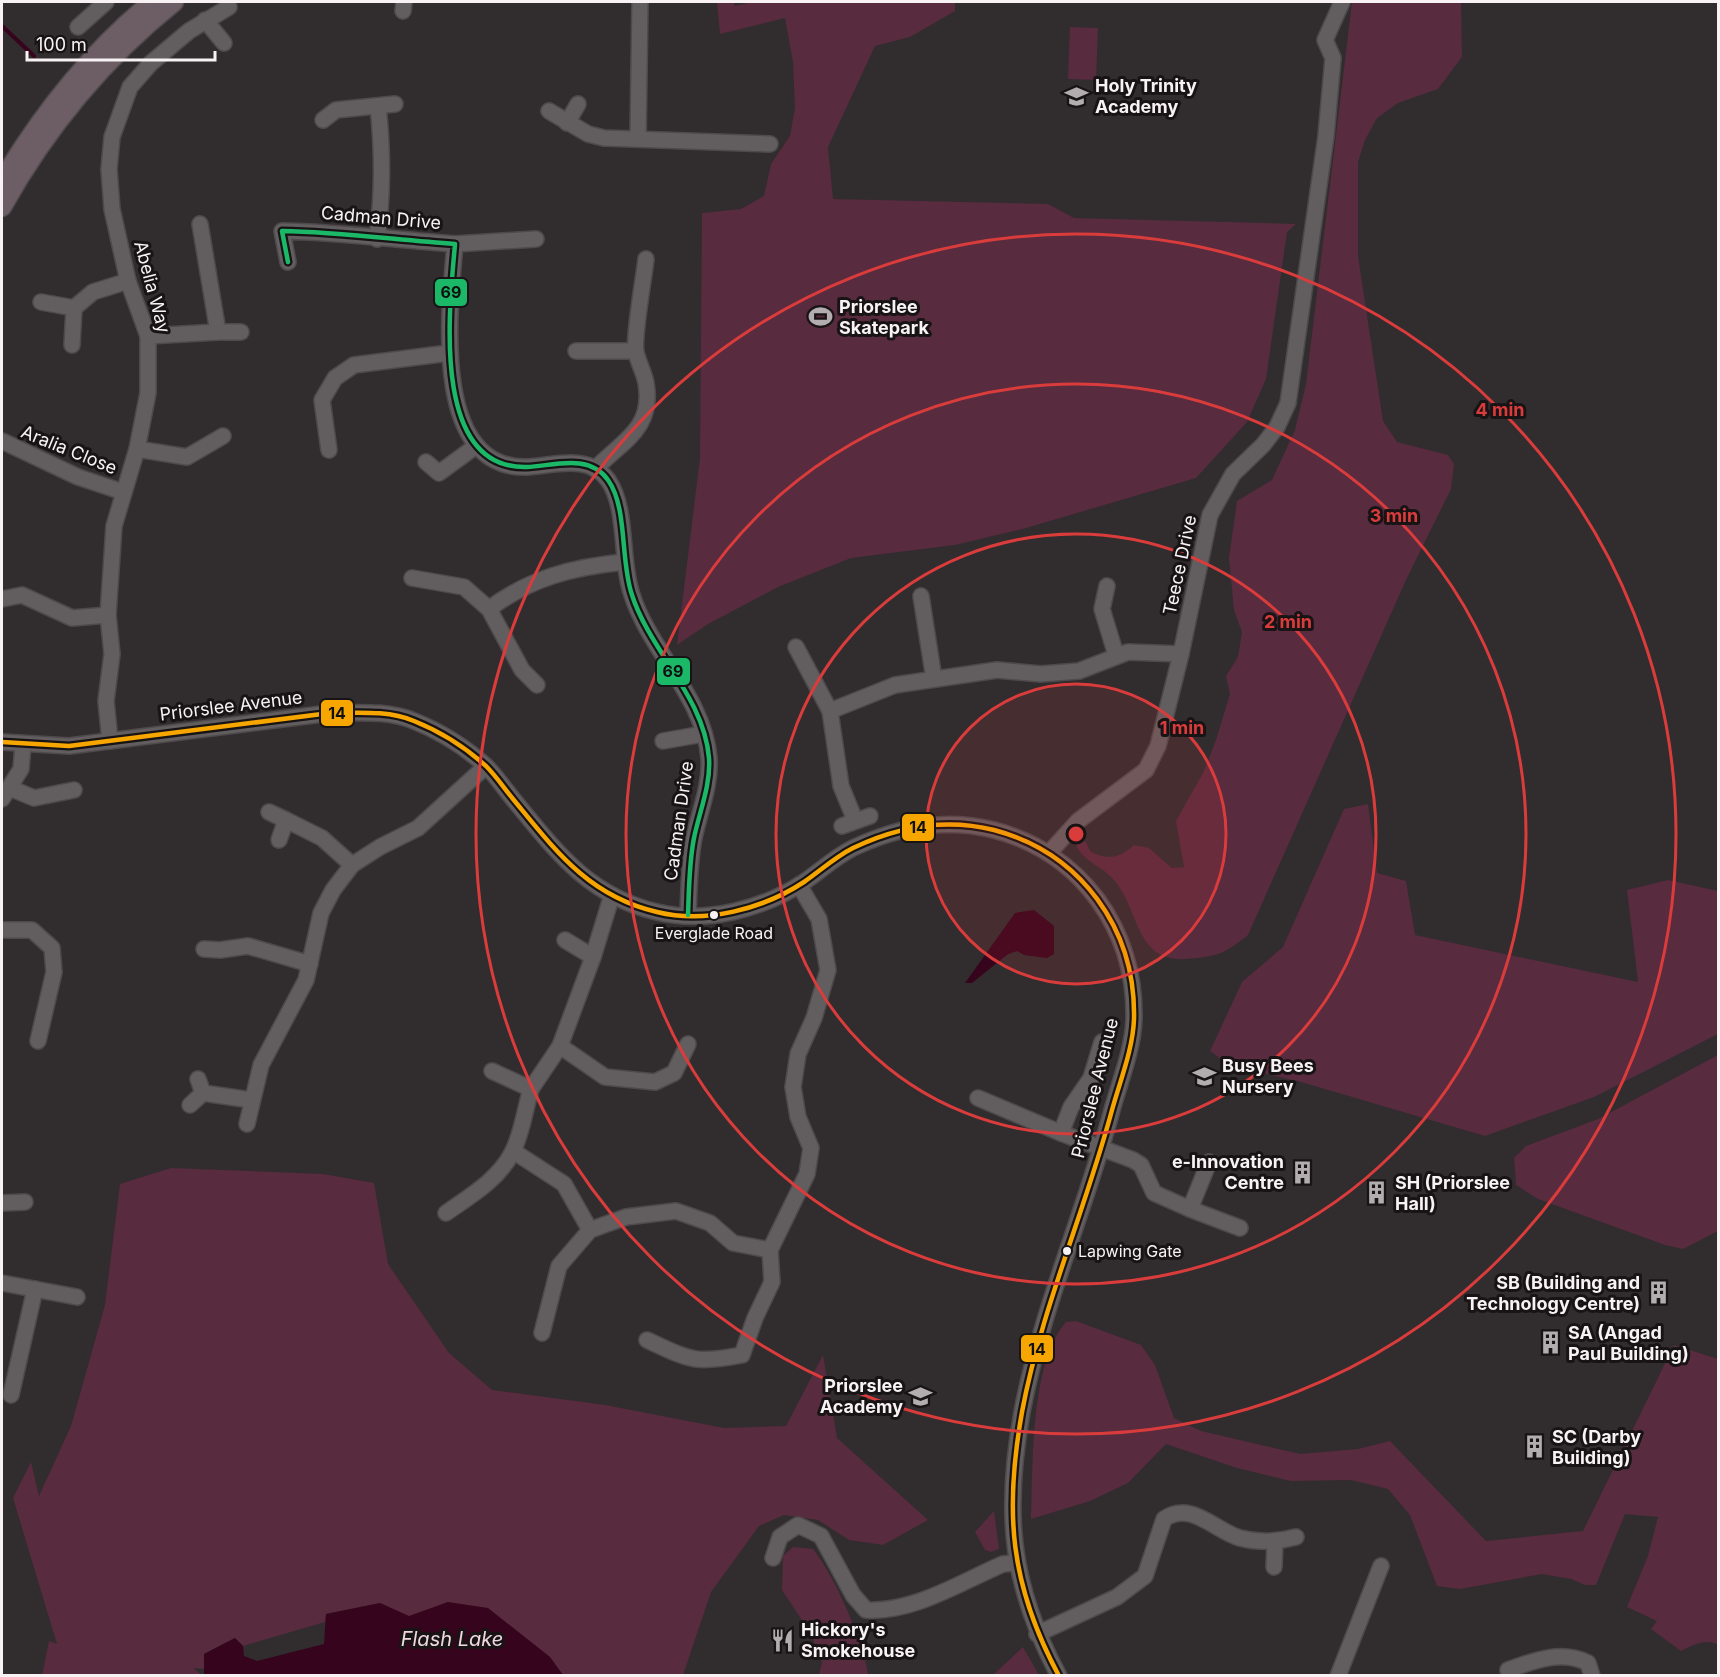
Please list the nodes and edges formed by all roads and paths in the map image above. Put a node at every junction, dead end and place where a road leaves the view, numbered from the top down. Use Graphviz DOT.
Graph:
graph roads {
  1 [pos="106,2"];
  2 [pos="152,2"];
  3 [pos="174,2"];
  4 [pos="640,2"];
  5 [pos="229,7"];
  6 [pos="1339,8"];
  7 [pos="205,20"];
  8 [pos="78,27"];
  9 [pos="224,44"];
  10 [pos="395,104"];
  11 [pos="578,104"];
  12 [pos="378,106"];
  13 [pos="549,111"];
  14 [pos="323,120"];
  15 [pos="567,123"];
  16 [pos="638,139"];
  17 [pos="770,144"];
  18 [pos="2,181"];
  19 [pos="2,207"];
  20 [pos="200,224"];
  21 [pos="376,239"];
  22 [pos="536,239"];
  23 [pos="455,244"];
  24 [pos="288,262"];
  25 [pos="650,266"];
  26 [pos="128,281"];
  27 [pos="40,302"];
  28 [pos="75,308"];
  29 [pos="218,332"];
  30 [pos="241,332"];
  31 [pos="148,336"];
  32 [pos="72,345"];
  33 [pos="576,351"];
  34 [pos="636,351"];
  35 [pos="448,353"];
  36 [pos="223,436"];
  37 [pos="2,441"];
  38 [pos="476,446"];
  39 [pos="137,449"];
  40 [pos="329,450"];
  41 [pos="426,462"];
  42 [pos="595,469"];
  43 [pos="123,492"];
  44 [pos="624,562"];
  45 [pos="412,578"];
  46 [pos="1107,586"];
  47 [pos="921,596"];
  48 [pos="2,599"];
  49 [pos="489,609"];
  50 [pos="108,615"];
  51 [pos="796,647"];
  52 [pos="1181,654"];
  53 [pos="1116,655"];
  54 [pos="934,679"];
  55 [pos="537,685"];
  56 [pos="830,711"];
  57 [pos="703,734"];
  58 [pos="110,741"];
  59 [pos="663,741"];
  60 [pos="2,742"];
  61 [pos="23,745"];
  62 [pos="486,766"];
  63 [pos="74,790"];
  64 [pos="6,794"];
  65 [pos="268,812"];
  66 [pos="286,820"];
  67 [pos="856,821"];
  68 [pos="279,840"];
  69 [pos="1049,853"];
  70 [pos="352,865"];
  71 [pos="799,885"];
  72 [pos="612,895"];
  73 [pos="688,915"];
  74 [pos="2,930"];
  75 [pos="565,940"];
  76 [pos="204,949"];
  77 [pos="593,957"];
  78 [pos="310,964"];
  79 [pos="38,1041"];
  80 [pos="1102,1042"];
  81 [pos="688,1044"];
  82 [pos="560,1046"];
  83 [pos="492,1071"];
  84 [pos="531,1089"];
  85 [pos="978,1098"];
  86 [pos="251,1100"];
  87 [pos="190,1105"];
  88 [pos="247,1124"];
  89 [pos="1061,1133"];
  90 [pos="1102,1149"];
  91 [pos="513,1152"];
  92 [pos="1209,1162"];
  93 [pos="25,1202"];
  94 [pos="2,1203"];
  95 [pos="1191,1209"];
  96 [pos="446,1213"];
  97 [pos="1239,1228"];
  98 [pos="590,1230"];
  99 [pos="770,1250"];
  100 [pos="2,1283"];
  101 [pos="35,1289"];
  102 [pos="77,1297"];
  103 [pos="542,1333"];
  104 [pos="647,1340"];
  105 [pos="11,1395"];
  106 [pos="1296,1538"];
  107 [pos="1275,1542"];
  108 [pos="773,1558"];
  109 [pos="1016,1563"];
  110 [pos="1381,1566"];
  111 [pos="1274,1567"];
  112 [pos="1037,1634"];
  113 [pos="1508,1670"];
  114 [pos="1059,1676"];
  115 [pos="1338,1676"];
  116 [pos="1592,1676"];
  1 -- 8 [label="street"];
  2 -- 18 [label="main road"];
  3 -- 19 [label="main road"];
  4 -- 16 [label="street"];
  5 -- 7 [label="street, Abelia Way"];
  6 -- 52 [label="street, Teece Drive"];
  7 -- 9 [label="street"];
  7 -- 26 [label="street, Abelia Way"];
  10 -- 12 [label="street"];
  11 -- 15 [label="street"];
  12 -- 14 [label="street"];
  12 -- 21 [label="street"];
  13 -- 15 [label="street"];
  15 -- 16 [label="street"];
  16 -- 17 [label="street"];
  20 -- 29 [label="street"];
  21 -- 23 [label="street, Cadman Drive"];
  21 -- 24 [label="street, Cadman Drive"];
  22 -- 23 [label="street"];
  23 -- 35 [label="street, Cadman Drive"];
  25 -- 34 [label="street"];
  26 -- 28 [label="street"];
  26 -- 31 [label="street, Abelia Way"];
  27 -- 28 [label="street"];
  28 -- 32 [label="street"];
  29 -- 30 [label="street"];
  29 -- 31 [label="street"];
  31 -- 39 [label="street, Abelia Way"];
  33 -- 34 [label="street"];
  34 -- 42 [label="street"];
  35 -- 38 [label="street, Cadman Drive"];
  35 -- 40 [label="street"];
  36 -- 39 [label="street"];
  37 -- 43 [label="street, Aralia Close"];
  38 -- 41 [label="street"];
  38 -- 42 [label="street"];
  39 -- 43 [label="street, Abelia Way"];
  42 -- 44 [label="street, Cadman Drive"];
  43 -- 50 [label="street, Abelia Way"];
  44 -- 49 [label="street"];
  44 -- 57 [label="street, Cadman Drive"];
  45 -- 49 [label="street"];
  46 -- 53 [label="street"];
  47 -- 54 [label="street"];
  48 -- 50 [label="street"];
  49 -- 55 [label="street"];
  50 -- 58 [label="street, Abelia Way"];
  51 -- 56 [label="street"];
  52 -- 53 [label="street"];
  52 -- 69 [label="street, Teece Drive"];
  53 -- 54 [label="street"];
  54 -- 56 [label="street"];
  56 -- 67 [label="street"];
  57 -- 59 [label="street"];
  57 -- 73 [label="street, Cadman Drive"];
  58 -- 61 [label="street, Priorslee Avenue"];
  58 -- 62 [label="street, Priorslee Avenue"];
  60 -- 61 [label="street, Priorslee Avenue"];
  61 -- 64 [label="street"];
  62 -- 70 [label="street"];
  62 -- 72 [label="street, Priorslee Avenue"];
  63 -- 64 [label="street"];
  65 -- 66 [label="street"];
  66 -- 68 [label="street"];
  66 -- 70 [label="street"];
  69 -- 71 [label="street, Priorslee Avenue"];
  69 -- 90 [label="street, Priorslee Avenue"];
  70 -- 78 [label="street"];
  71 -- 73 [label="street, Priorslee Avenue"];
  71 -- 99 [label="street"];
  72 -- 73 [label="street, Priorslee Avenue"];
  72 -- 77 [label="street"];
  74 -- 79 [label="street"];
  75 -- 77 [label="street"];
  76 -- 78 [label="street"];
  77 -- 82 [label="street"];
  78 -- 86 [label="street"];
  80 -- 89 [label="street"];
  81 -- 82 [label="street"];
  82 -- 84 [label="street"];
  83 -- 84 [label="street"];
  84 -- 91 [label="street"];
  85 -- 89 [label="street"];
  86 -- 87 [label="street"];
  86 -- 88 [label="street"];
  89 -- 90 [label="street"];
  90 -- 95 [label="street"];
  90 -- 109 [label="street, Priorslee Avenue"];
  91 -- 96 [label="street"];
  91 -- 98 [label="street"];
  92 -- 95 [label="street"];
  93 -- 94 [label="street"];
  95 -- 97 [label="street"];
  98 -- 99 [label="street"];
  98 -- 103 [label="street"];
  99 -- 104 [label="street"];
  100 -- 101 [label="street"];
  101 -- 102 [label="street"];
  101 -- 105 [label="street"];
  106 -- 107 [label="street"];
  107 -- 111 [label="street"];
  107 -- 112 [label="street"];
  108 -- 109 [label="street"];
  109 -- 112 [label="street, Priorslee Avenue"];
  110 -- 115 [label="street"];
  112 -- 114 [label="street, Priorslee Avenue"];
  113 -- 116 [label="street"];
}
